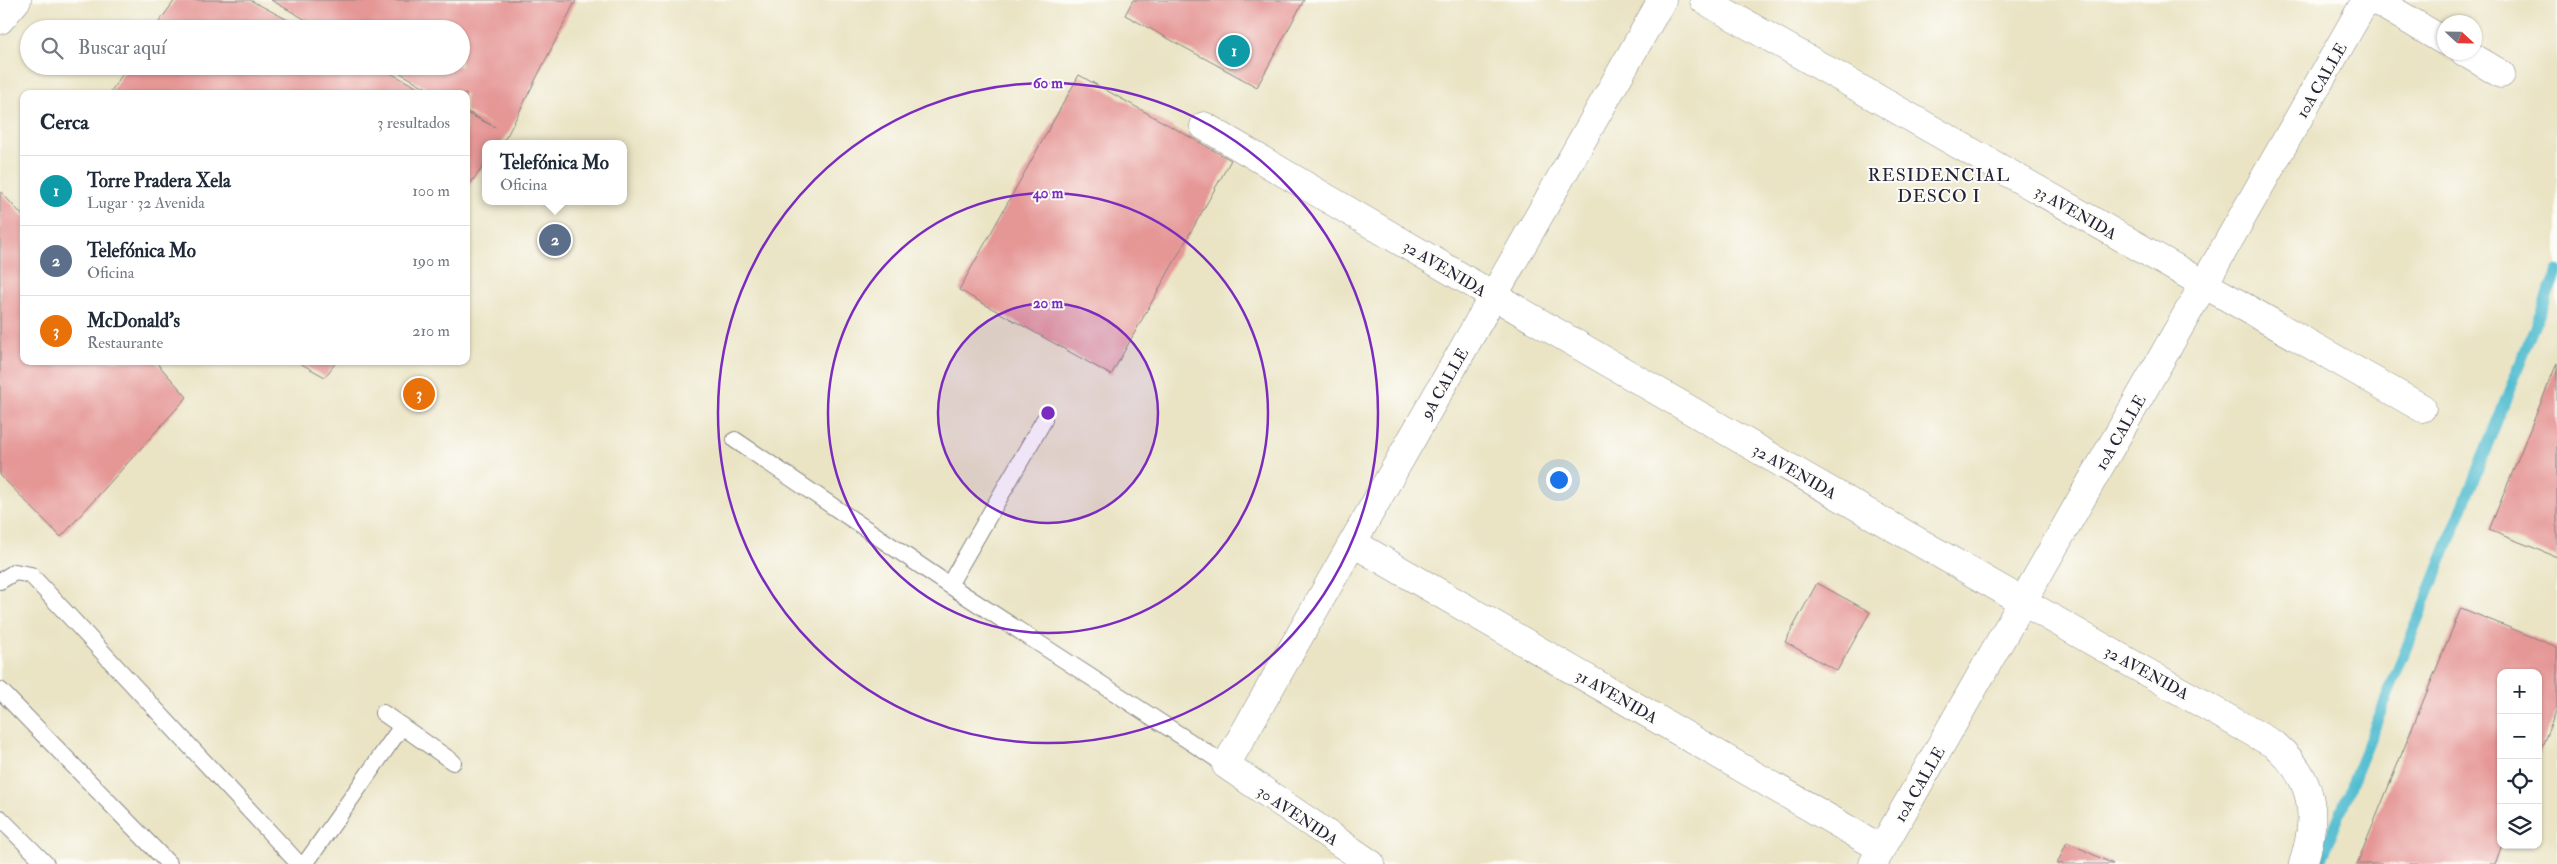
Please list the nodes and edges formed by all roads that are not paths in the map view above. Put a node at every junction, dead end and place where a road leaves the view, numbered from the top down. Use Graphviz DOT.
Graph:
graph roads {
  1 [pos="17,0"];
  2 [pos="1662,0"];
  3 [pos="1704,0"];
  4 [pos="2366,0"];
  5 [pos="2375,0"];
  6 [pos="0,20"];
  7 [pos="2437,37"];
  8 [pos="2477,60"];
  9 [pos="2501,74"];
  10 [pos="1204,126"];
  11 [pos="2204,285"];
  12 [pos="1493,296"];
  13 [pos="2422,408"];
  14 [pos="1044,420"];
  15 [pos="735,440"];
  16 [pos="1353,543"];
  17 [pos="0,581"];
  18 [pos="949,585"];
  19 [pos="2022,602"];
  20 [pos="0,690"];
  21 [pos="382,713"];
  22 [pos="402,726"];
  23 [pos="453,762"];
  24 [pos="1226,765"];
  25 [pos="0,818"];
  26 [pos="1877,856"];
  27 [pos="46,864"];
  28 [pos="169,864"];
  29 [pos="299,864"];
  30 [pos="306,864"];
  31 [pos="1371,864"];
  32 [pos="2303,864"];
  1 -- 6 [label="street"];
  2 -- 12 [label="street, 9A CALLE"];
  3 -- 11 [label="street, 33 AVENIDA"];
  4 -- 11 [label="street, 10A CALLE"];
  5 -- 7 [label="street"];
  8 -- 9 [label="street"];
  10 -- 12 [label="street, 32 AVENIDA"];
  11 -- 13 [label="street, 33 AVENIDA"];
  11 -- 19 [label="street, 10A CALLE"];
  12 -- 16 [label="street, 9A CALLE"];
  12 -- 19 [label="street, 32 AVENIDA"];
  14 -- 18 [label="lane"];
  15 -- 18 [label="lane"];
  16 -- 24 [label="street, 9A CALLE"];
  16 -- 26 [label="street, 31 AVENIDA"];
  17 -- 29 [label="lane"];
  18 -- 24 [label="lane"];
  19 -- 26 [label="street, 10A CALLE"];
  19 -- 32 [label="street, 32 AVENIDA"];
  20 -- 28 [label="lane"];
  21 -- 22 [label="lane"];
  22 -- 23 [label="lane"];
  22 -- 30 [label="lane"];
  24 -- 31 [label="street, 30 AVENIDA"];
  25 -- 27 [label="lane"];
}
